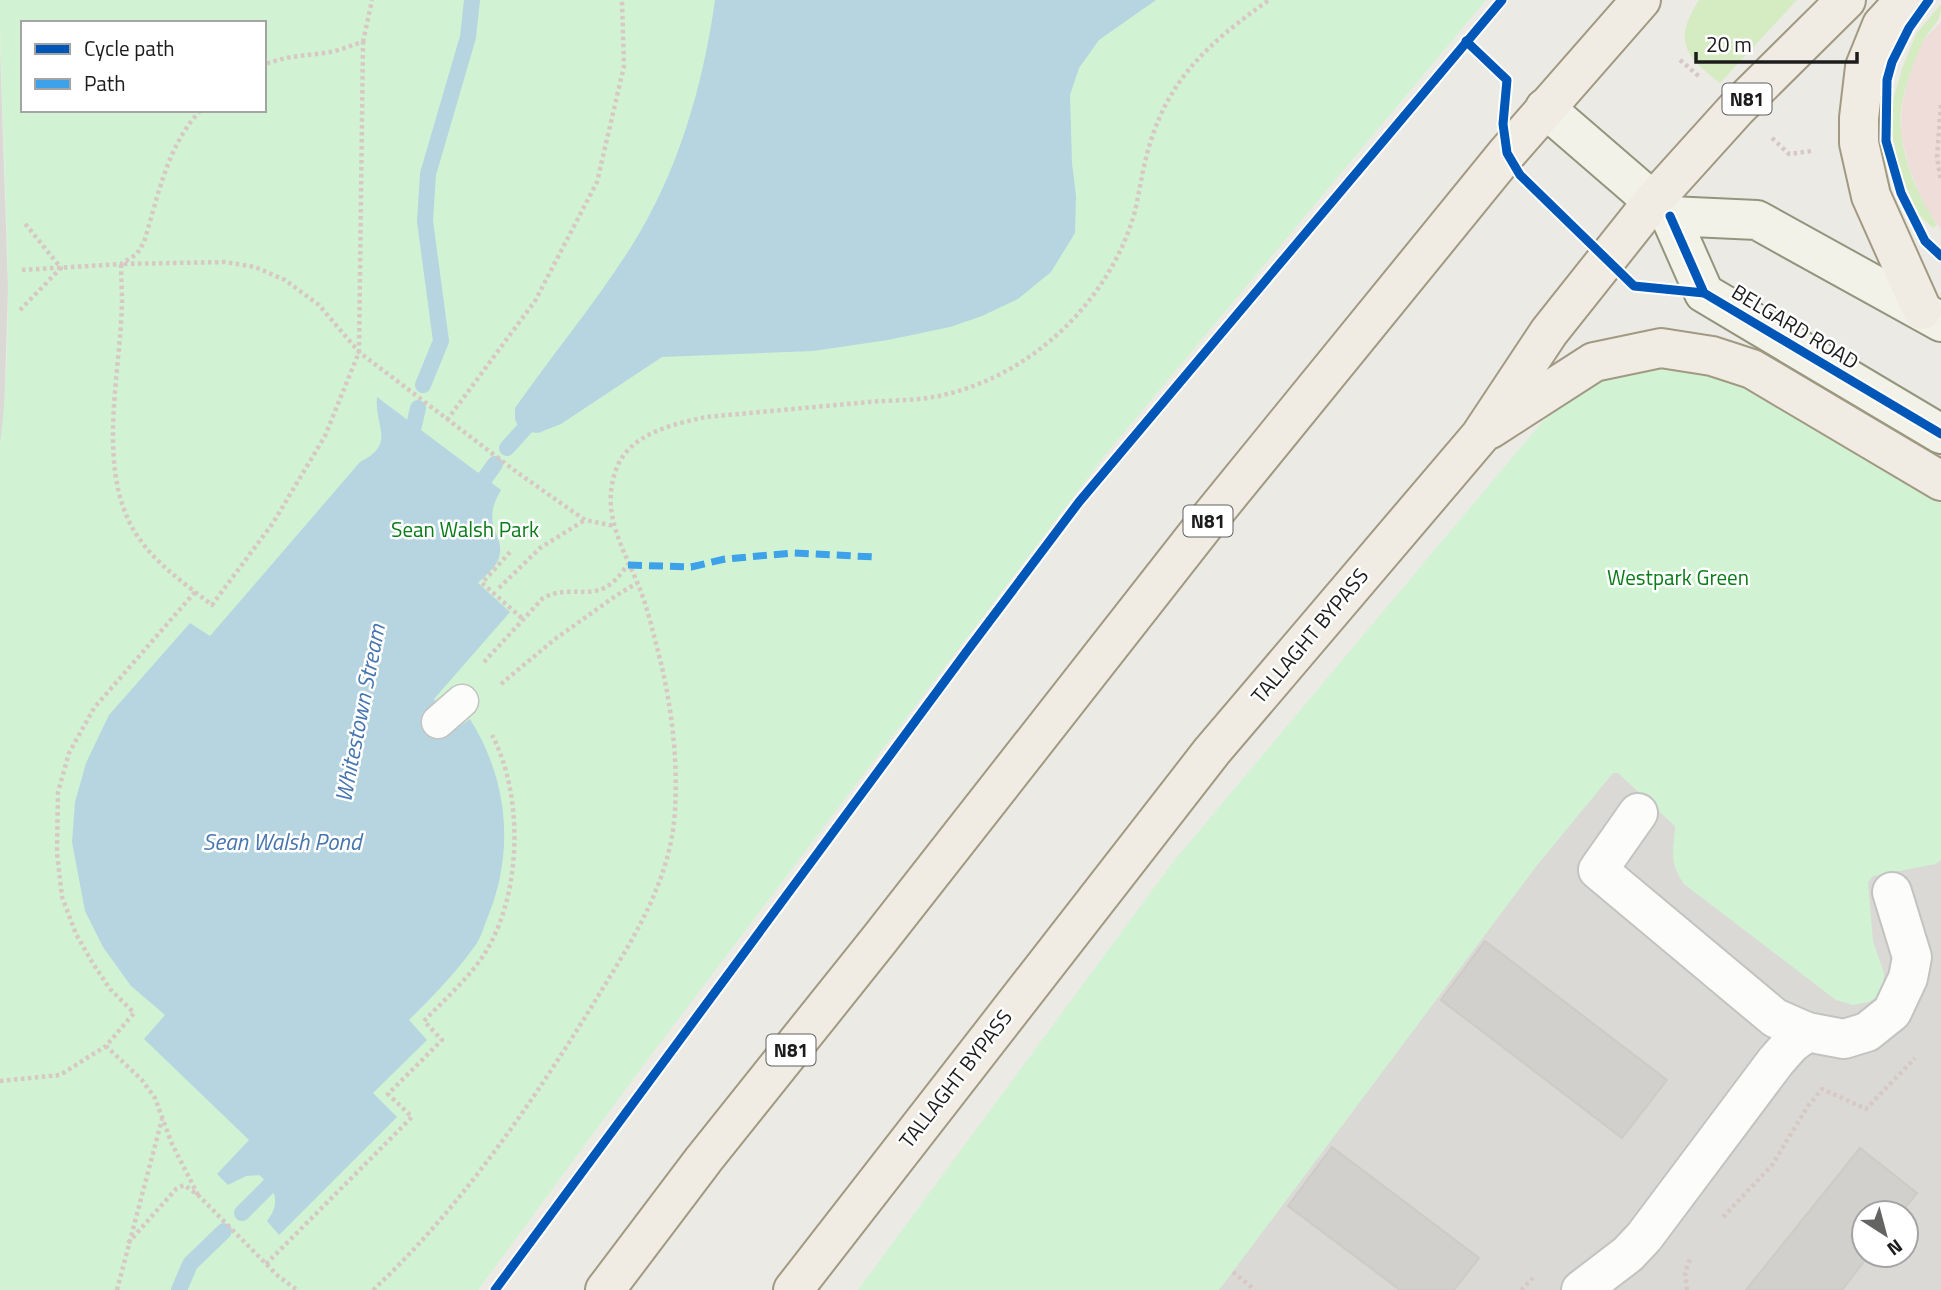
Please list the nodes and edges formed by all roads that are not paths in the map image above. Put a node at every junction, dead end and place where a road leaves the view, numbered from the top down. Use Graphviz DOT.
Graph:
graph roads {
  1 [pos="1641,0"];
  2 [pos="1846,0"];
  3 [pos="1905,0"];
  4 [pos="1545,108"];
  5 [pos="1661,208"];
  6 [pos="1931,316"];
  7 [pos="1941,434"];
  8 [pos="1480,436"];
  9 [pos="1941,481"];
  10 [pos="462,701"];
  11 [pos="439,722"];
  12 [pos="1638,813"];
  13 [pos="1892,892"];
  14 [pos="1807,1032"];
  15 [pos="1586,1289"];
  16 [pos="605,1290"];
  17 [pos="793,1290"];
  1 -- 4 [label="main road, N81"];
  2 -- 5 [label="main road, TALLAGHT BYPASS / N81"];
  3 -- 6 [label="main road"];
  4 -- 5 [label="main road, BELGARD ROAD"];
  4 -- 16 [label="main road, N81"];
  5 -- 6 [label="main road"];
  5 -- 7 [label="main road, BELGARD ROAD"];
  5 -- 8 [label="main road, TALLAGHT BYPASS / N81"];
  8 -- 9 [label="main road"];
  8 -- 17 [label="main road, TALLAGHT BYPASS / N81"];
  10 -- 11 [label="lane"];
  12 -- 14 [label="street"];
  13 -- 14 [label="street"];
  14 -- 15 [label="street"];
}
